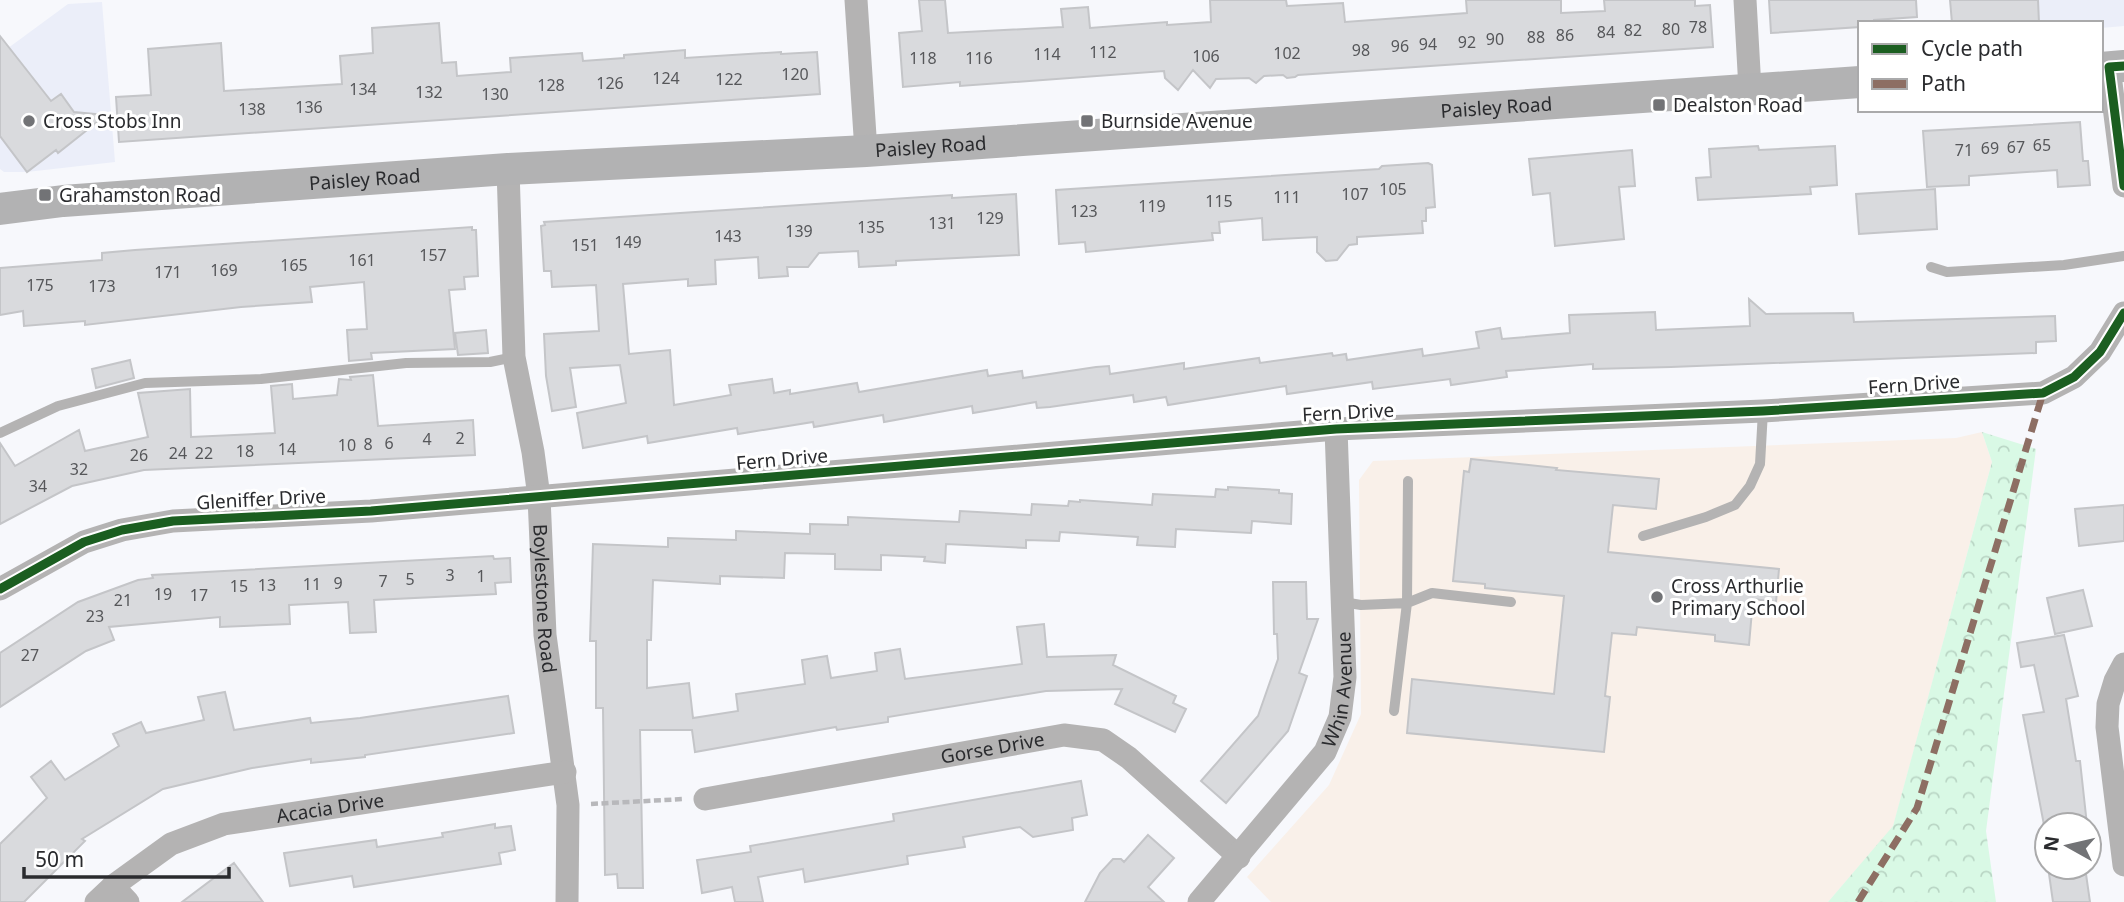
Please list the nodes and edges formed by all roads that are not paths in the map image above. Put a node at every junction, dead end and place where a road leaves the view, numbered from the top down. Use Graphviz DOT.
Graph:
graph roads {
  1 [pos="856,0"];
  2 [pos="1745,0"];
  3 [pos="2111,67"];
  4 [pos="1858,82"];
  5 [pos="1750,89"];
  6 [pos="866,151"];
  7 [pos="508,169"];
  8 [pos="2124,186"];
  9 [pos="0,209"];
  10 [pos="2124,256"];
  11 [pos="1931,267"];
  12 [pos="2124,313"];
  13 [pos="513,357"];
  14 [pos="1763,411"];
  15 [pos="1336,429"];
  16 [pos="0,433"];
  17 [pos="1408,481"];
  18 [pos="539,497"];
  19 [pos="1643,536"];
  20 [pos="0,589"];
  21 [pos="1343,602"];
  22 [pos="1511,602"];
  23 [pos="1407,603"];
  24 [pos="2124,664"];
  25 [pos="1394,711"];
  26 [pos="565,772"];
  27 [pos="705,799"];
  28 [pos="1239,857"];
  29 [pos="2124,865"];
  30 [pos="112,897"];
  31 [pos="567,902"];
  32 [pos="1199,902"];
  1 -- 6 [label="street"];
  2 -- 5 [label="street"];
  3 -- 8 [label="street"];
  4 -- 5 [label="main road, Paisley Road"];
  5 -- 6 [label="main road, Paisley Road"];
  6 -- 7 [label="main road, Paisley Road"];
  7 -- 9 [label="main road, Paisley Road"];
  7 -- 13 [label="street, Boylestone Road"];
  10 -- 11 [label="lane"];
  12 -- 14 [label="street, Fern Drive"];
  13 -- 16 [label="lane"];
  13 -- 18 [label="street, Boylestone Road"];
  14 -- 15 [label="street, Fern Drive"];
  14 -- 19 [label="lane"];
  15 -- 18 [label="street, Fern Drive"];
  15 -- 21 [label="street, Whin Avenue"];
  17 -- 23 [label="lane"];
  18 -- 20 [label="street, Gleniffer Drive"];
  18 -- 26 [label="street, Boylestone Road"];
  21 -- 23 [label="lane"];
  21 -- 28 [label="street, Whin Avenue"];
  22 -- 23 [label="lane"];
  23 -- 25 [label="lane"];
  24 -- 29 [label="street"];
  26 -- 30 [label="street, Acacia Drive"];
  26 -- 31 [label="street, Boylestone Road"];
  27 -- 28 [label="street, Gorse Drive"];
  28 -- 32 [label="street, Whin Avenue"];
}
